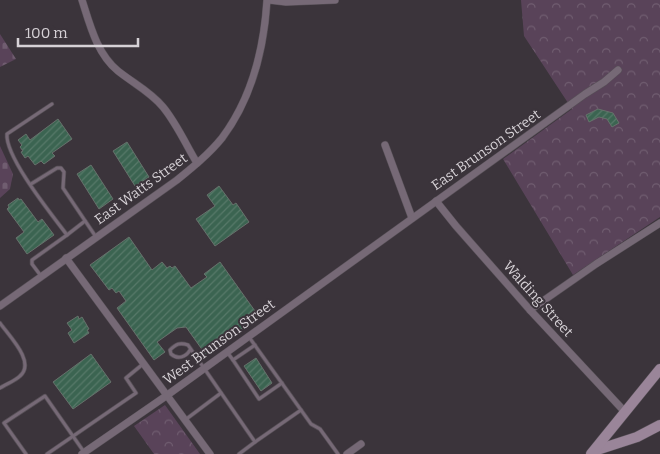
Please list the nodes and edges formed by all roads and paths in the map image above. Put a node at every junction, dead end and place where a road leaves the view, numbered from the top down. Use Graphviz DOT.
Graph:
graph roads {
  1 [pos="82,0"];
  2 [pos="268,0"];
  3 [pos="335,0"];
  4 [pos="618,70"];
  5 [pos="52,104"];
  6 [pos="385,145"];
  7 [pos="197,164"];
  8 [pos="30,184"];
  9 [pos="436,201"];
  10 [pos="412,218"];
  11 [pos="85,221"];
  12 [pos="660,223"];
  13 [pos="67,235"];
  14 [pos="96,237"];
  15 [pos="368,249"];
  16 [pos="66,258"];
  17 [pos="41,276"];
  18 [pos="0,306"];
  19 [pos="530,310"];
  20 [pos="0,323"];
  21 [pos="248,336"];
  22 [pos="255,346"];
  23 [pos="190,350"];
  24 [pos="227,352"];
  25 [pos="233,360"];
  26 [pos="143,364"];
  27 [pos="204,368"];
  28 [pos="660,369"];
  29 [pos="282,383"];
  30 [pos="0,388"];
  31 [pos="221,393"];
  32 [pos="166,396"];
  33 [pos="301,410"];
  34 [pos="625,412"];
  35 [pos="185,420"];
  36 [pos="660,425"];
  37 [pos="73,436"];
  38 [pos="255,442"];
  39 [pos="361,444"];
  40 [pos="83,453"];
  41 [pos="592,453"];
  42 [pos="26,454"];
  43 [pos="47,454"];
  44 [pos="210,454"];
  45 [pos="239,454"];
  46 [pos="338,454"];
  47 [pos="347,454"];
  1 -- 7 [label="street"];
  2 -- 3 [label="street"];
  2 -- 7 [label="street, East Watts Street"];
  4 -- 9 [label="street, East Brunson Street"];
  5 -- 8 [label="lane"];
  6 -- 10 [label="street"];
  7 -- 14 [label="street, East Watts Street"];
  8 -- 11 [label="lane"];
  8 -- 13 [label="lane"];
  9 -- 10 [label="street, East Brunson Street"];
  9 -- 19 [label="street, Walding Street"];
  10 -- 15 [label="street, East Brunson Street"];
  11 -- 13 [label="lane"];
  11 -- 14 [label="lane"];
  12 -- 19 [label="street"];
  13 -- 17 [label="lane"];
  14 -- 16 [label="street, East Watts Street"];
  15 -- 21 [label="street, West Brunson Street"];
  16 -- 17 [label="street, East Watts Street"];
  16 -- 26 [label="street"];
  17 -- 18 [label="street, East Watts Street"];
  19 -- 34 [label="street, Walding Street"];
  20 -- 30 [label="lane"];
  21 -- 22 [label="lane"];
  21 -- 24 [label="street, West Brunson Street"];
  22 -- 25 [label="lane"];
  22 -- 29 [label="lane"];
  23 -- 23 [label="lane"];
  23 -- 27 [label="lane"];
  24 -- 25 [label="lane"];
  24 -- 27 [label="street, West Brunson Street"];
  25 -- 29 [label="lane"];
  26 -- 32 [label="street"];
  26 -- 37 [label="lane"];
  27 -- 31 [label="lane"];
  27 -- 32 [label="street, West Brunson Street"];
  28 -- 34 [label="main road"];
  29 -- 33 [label="lane"];
  31 -- 35 [label="lane"];
  31 -- 38 [label="lane"];
  32 -- 35 [label="street"];
  32 -- 40 [label="street, West Brunson Street"];
  33 -- 38 [label="lane"];
  33 -- 46 [label="lane"];
  34 -- 41 [label="main road"];
  35 -- 44 [label="street"];
  36 -- 41 [label="main road"];
  37 -- 40 [label="lane"];
  37 -- 42 [label="lane"];
  37 -- 43 [label="lane"];
  38 -- 45 [label="lane"];
  39 -- 47 [label="street"];
}
